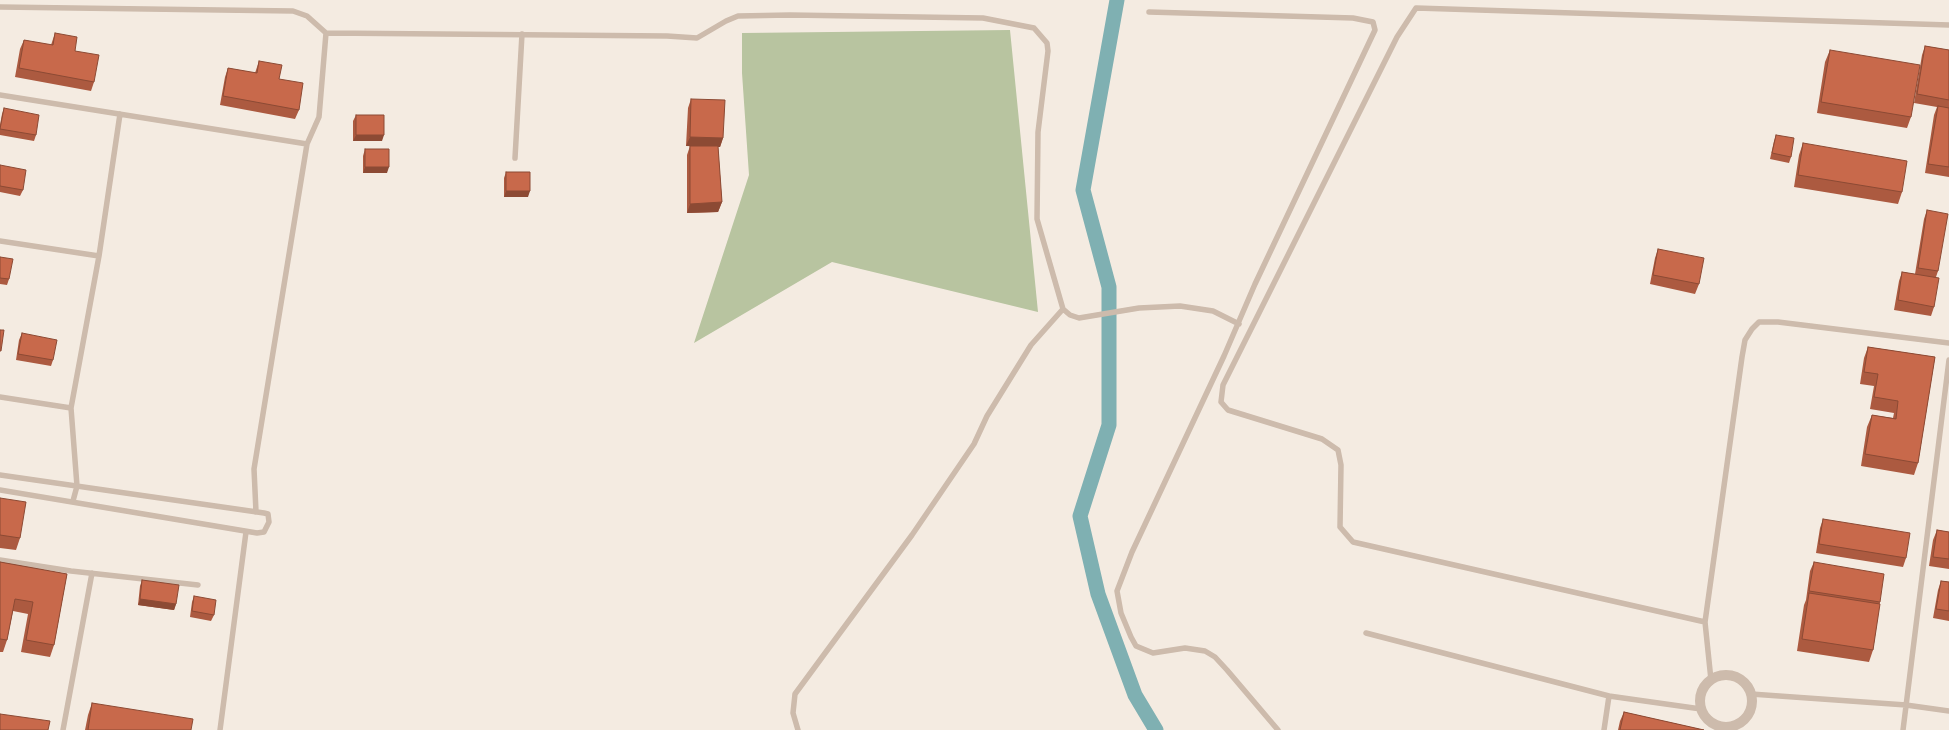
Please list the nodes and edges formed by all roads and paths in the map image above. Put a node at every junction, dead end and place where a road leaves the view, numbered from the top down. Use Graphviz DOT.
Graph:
graph roads {
  1 [pos="0,7"];
  2 [pos="1149,12"];
  3 [pos="1949,25"];
  4 [pos="326,34"];
  5 [pos="522,34"];
  6 [pos="0,95"];
  7 [pos="120,114"];
  8 [pos="307,144"];
  9 [pos="515,158"];
  10 [pos="0,241"];
  11 [pos="99,256"];
  12 [pos="1063,309"];
  13 [pos="1239,324"];
  14 [pos="1949,343"];
  15 [pos="1949,360"];
  16 [pos="0,397"];
  17 [pos="71,408"];
  18 [pos="1946,408"];
  19 [pos="0,475"];
  20 [pos="77,486"];
  21 [pos="0,490"];
  22 [pos="73,501"];
  23 [pos="256,512"];
  24 [pos="246,532"];
  25 [pos="0,560"];
  26 [pos="92,573"];
  27 [pos="198,585"];
  28 [pos="1705,622"];
  29 [pos="1366,633"];
  30 [pos="1711,680"];
  31 [pos="1751,694"];
  32 [pos="1609,696"];
  33 [pos="1906,705"];
  34 [pos="1701,709"];
  35 [pos="1949,711"];
  36 [pos="1740,726"];
  37 [pos="63,730"];
  38 [pos="220,730"];
  39 [pos="798,730"];
  40 [pos="1278,730"];
  41 [pos="1604,730"];
  42 [pos="1903,730"];
  1 -- 4 [label="lane"];
  2 -- 13 [label="lane"];
  3 -- 28 [label="lane"];
  4 -- 5 [label="lane"];
  4 -- 8 [label="lane"];
  5 -- 9 [label="lane"];
  5 -- 12 [label="lane"];
  6 -- 7 [label="lane"];
  7 -- 8 [label="lane"];
  7 -- 11 [label="lane"];
  8 -- 23 [label="lane"];
  10 -- 11 [label="lane"];
  11 -- 17 [label="lane"];
  12 -- 13 [label="lane"];
  12 -- 39 [label="lane"];
  13 -- 40 [label="lane"];
  14 -- 28 [label="lane"];
  15 -- 18 [label="lane"];
  16 -- 17 [label="lane"];
  17 -- 20 [label="lane"];
  18 -- 33 [label="lane"];
  19 -- 20 [label="lane"];
  20 -- 22 [label="lane"];
  20 -- 23 [label="lane"];
  21 -- 22 [label="lane"];
  22 -- 24 [label="lane"];
  23 -- 24 [label="lane"];
  24 -- 38 [label="lane"];
  25 -- 26 [label="lane"];
  26 -- 27 [label="lane"];
  26 -- 37 [label="lane"];
  28 -- 30 [label="lane"];
  29 -- 32 [label="lane"];
  30 -- 31 [label="street"];
  30 -- 34 [label="street"];
  31 -- 33 [label="lane"];
  31 -- 36 [label="street"];
  32 -- 34 [label="lane"];
  32 -- 41 [label="lane"];
  33 -- 35 [label="lane"];
  33 -- 42 [label="lane"];
  34 -- 36 [label="street"];
}
